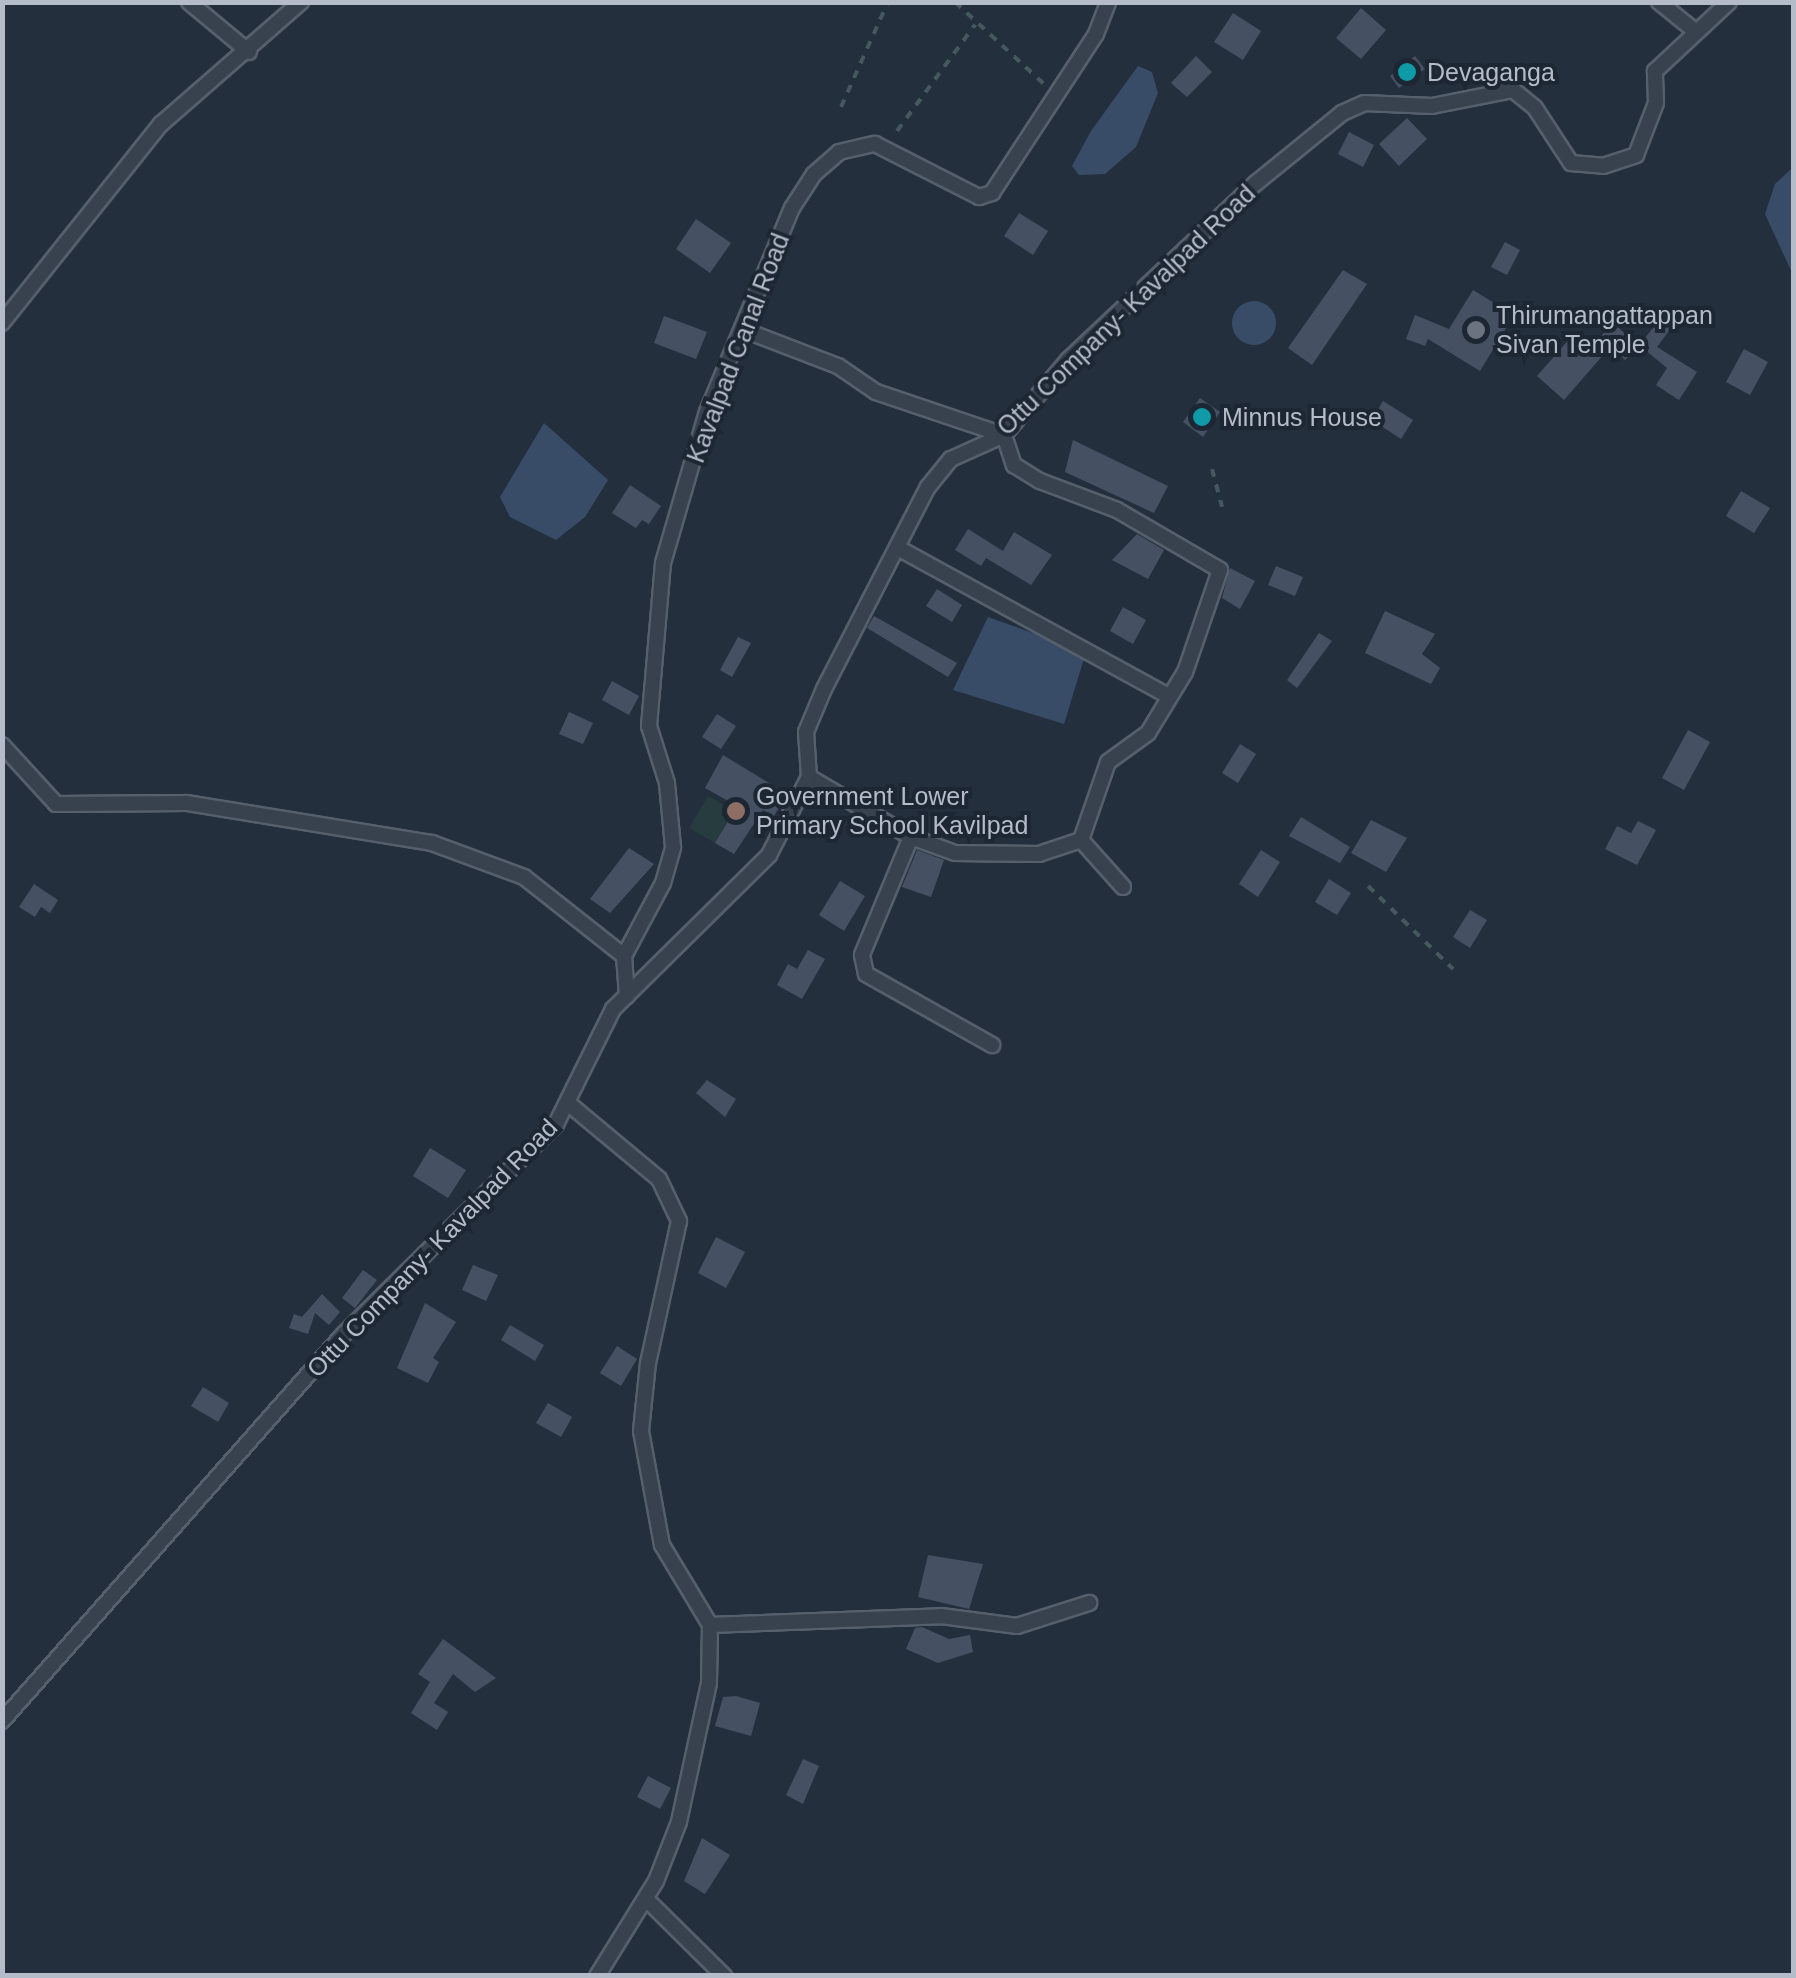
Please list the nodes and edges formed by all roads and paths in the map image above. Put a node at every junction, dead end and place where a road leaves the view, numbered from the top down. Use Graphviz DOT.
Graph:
graph roads {
  1 [pos="189,2"];
  2 [pos="301,2"];
  3 [pos="888,2"];
  4 [pos="955,2"];
  5 [pos="1108,2"];
  6 [pos="1659,2"];
  7 [pos="1728,2"];
  8 [pos="975,25"];
  9 [pos="1694,31"];
  10 [pos="249,52"];
  11 [pos="1057,96"];
  12 [pos="842,108"];
  13 [pos="897,131"];
  14 [pos="2,322"];
  15 [pos="744,330"];
  16 [pos="1004,435"];
  17 [pos="1212,469"];
  18 [pos="1222,507"];
  19 [pos="898,548"];
  20 [pos="1168,696"];
  21 [pos="2,746"];
  22 [pos="809,778"];
  23 [pos="910,837"];
  24 [pos="1081,840"];
  25 [pos="1368,886"];
  26 [pos="1122,887"];
  27 [pos="624,956"];
  28 [pos="1453,969"];
  29 [pos="627,996"];
  30 [pos="992,1045"];
  31 [pos="568,1104"];
  32 [pos="1089,1603"];
  33 [pos="710,1625"];
  34 [pos="2,1720"];
  35 [pos="646,1898"];
  36 [pos="597,1976"];
  37 [pos="724,1976"];
  1 -- 10 [label="street"];
  2 -- 10 [label="street"];
  3 -- 12 [label="path"];
  4 -- 8 [label="path"];
  5 -- 11 [label="street, Kavalpad Canal Road"];
  6 -- 9 [label="street"];
  7 -- 9 [label="street, Ottu Company- Kavalpad Road"];
  8 -- 11 [label="path"];
  8 -- 13 [label="path"];
  9 -- 16 [label="street, Ottu Company- Kavalpad Road"];
  10 -- 14 [label="street"];
  11 -- 15 [label="street, Kavalpad Canal Road"];
  15 -- 16 [label="street"];
  15 -- 27 [label="street, Kavalpad Canal Road"];
  16 -- 19 [label="street, Ottu Company- Kavalpad Road"];
  16 -- 20 [label="street"];
  17 -- 18 [label="path"];
  19 -- 20 [label="street"];
  19 -- 22 [label="street, Ottu Company- Kavalpad Road"];
  20 -- 24 [label="street"];
  21 -- 27 [label="street"];
  22 -- 23 [label="street"];
  22 -- 29 [label="street, Ottu Company- Kavalpad Road"];
  23 -- 24 [label="street"];
  23 -- 30 [label="street"];
  24 -- 26 [label="street"];
  25 -- 28 [label="path"];
  27 -- 29 [label="street"];
  29 -- 31 [label="street, Ottu Company- Kavalpad Road"];
  31 -- 33 [label="street"];
  31 -- 34 [label="street, Ottu Company- Kavalpad Road"];
  32 -- 33 [label="street"];
  33 -- 35 [label="street"];
  35 -- 36 [label="street"];
  35 -- 37 [label="street"];
}
